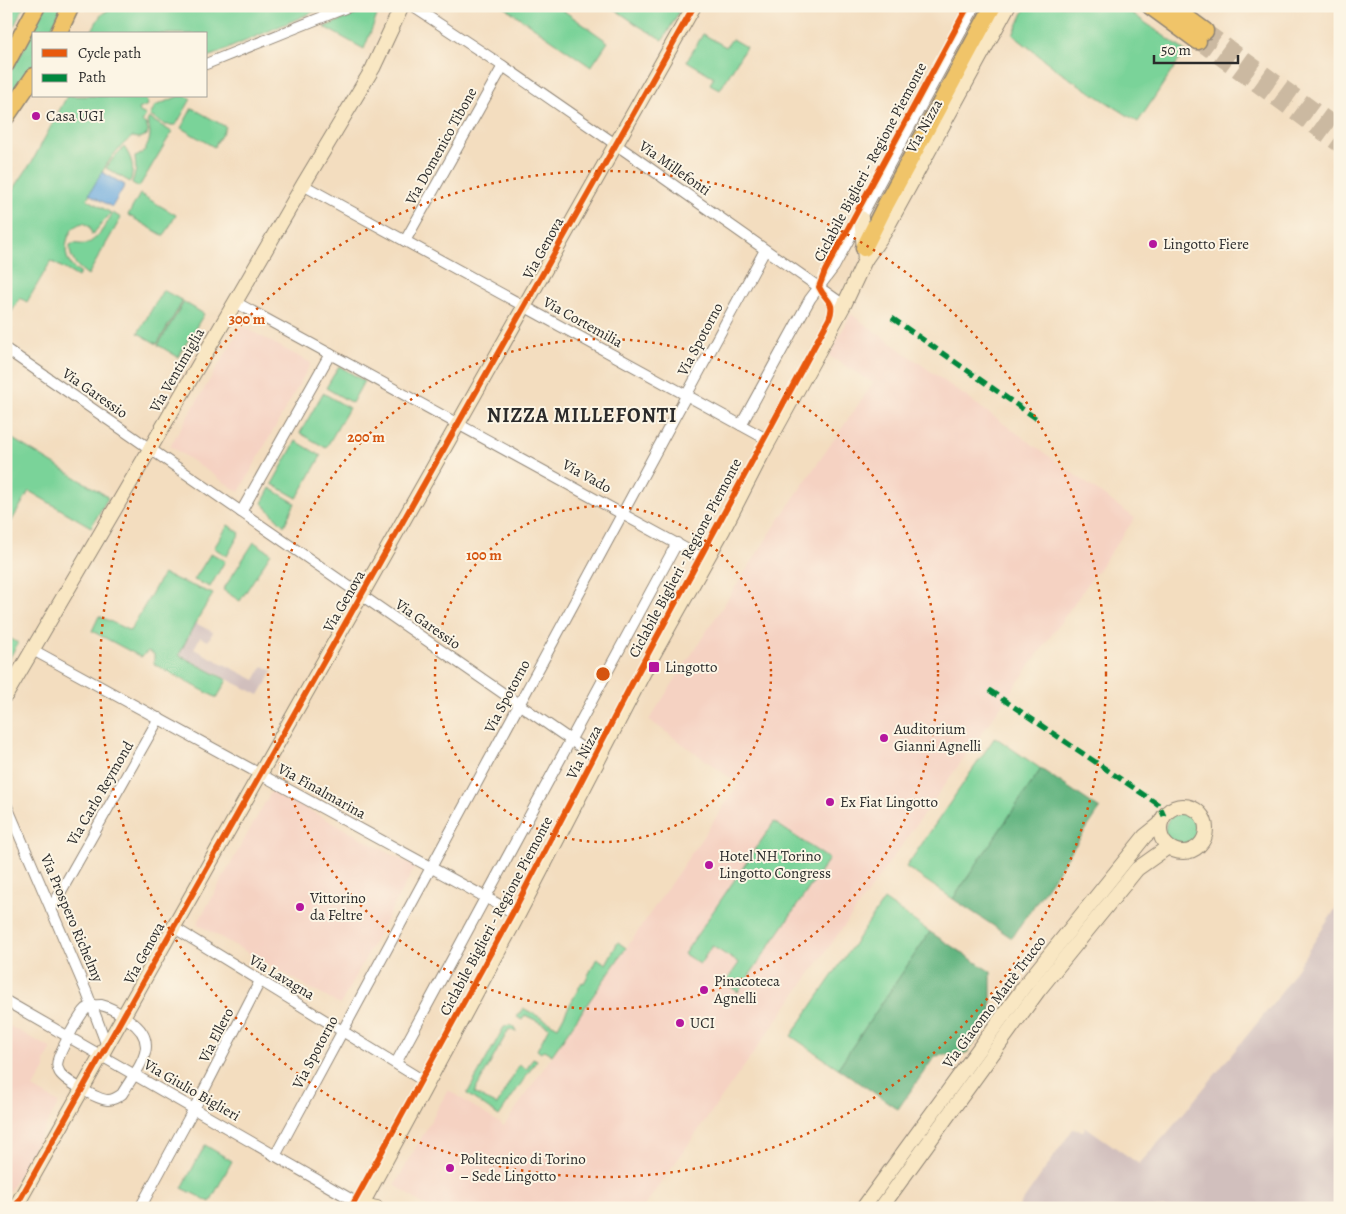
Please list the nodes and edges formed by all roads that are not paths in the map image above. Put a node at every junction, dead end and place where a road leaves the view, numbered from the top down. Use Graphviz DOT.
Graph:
graph roads {
  1 [pos="37,6"];
  2 [pos="71,6"];
  3 [pos="350,6"];
  4 [pos="402,6"];
  5 [pos="412,6"];
  6 [pos="694,6"];
  7 [pos="961,6"];
  8 [pos="993,6"];
  9 [pos="1008,6"];
  10 [pos="1150,6"];
  11 [pos="1171,6"];
  12 [pos="973,9"];
  13 [pos="59,32"];
  14 [pos="208,63"];
  15 [pos="6,64"];
  16 [pos="502,66"];
  17 [pos="32,79"];
  18 [pos="6,117"];
  19 [pos="616,144"];
  20 [pos="303,185"];
  21 [pos="861,218"];
  22 [pos="405,241"];
  23 [pos="765,250"];
  24 [pos="865,254"];
  25 [pos="819,288"];
  26 [pos="235,302"];
  27 [pos="844,305"];
  28 [pos="524,307"];
  29 [pos="6,349"];
  30 [pos="330,354"];
  31 [pos="686,396"];
  32 [pos="459,424"];
  33 [pos="741,425"];
  34 [pos="770,441"];
  35 [pos="150,450"];
  36 [pos="242,512"];
  37 [pos="623,513"];
  38 [pos="677,543"];
  39 [pos="700,556"];
  40 [pos="361,595"];
  41 [pos="32,650"];
  42 [pos="6,695"];
  43 [pos="519,705"];
  44 [pos="159,718"];
  45 [pos="571,741"];
  46 [pos="598,759"];
  47 [pos="260,774"];
  48 [pos="6,804"];
  49 [pos="1160,824"];
  50 [pos="1168,847"];
  51 [pos="431,868"];
  52 [pos="485,896"];
  53 [pos="51,909"];
  54 [pos="518,915"];
  55 [pos="173,928"];
  56 [pos="260,981"];
  57 [pos="6,1001"];
  58 [pos="92,1006"];
  59 [pos="124,1016"];
  60 [pos="343,1031"];
  61 [pos="69,1037"];
  62 [pos="104,1051"];
  63 [pos="396,1063"];
  64 [pos="134,1074"];
  65 [pos="427,1083"];
  66 [pos="83,1089"];
  67 [pos="194,1108"];
  68 [pos="276,1156"];
  69 [pos="362,1207"];
  70 [pos="15,1208"];
  71 [pos="140,1208"];
  72 [pos="377,1208"];
  73 [pos="863,1208"];
  74 [pos="881,1208"];
  1 -- 15 [label="main road"];
  2 -- 13 [label="main road"];
  3 -- 14 [label="street"];
  4 -- 20 [label="street, Via Ventimiglia"];
  5 -- 16 [label="street, Via Millefonti"];
  6 -- 19 [label="street, Via Genova"];
  7 -- 12 [label="street"];
  8 -- 24 [label="main road"];
  9 -- 24 [label="street, Via Nizza"];
  10 -- 11 [label="main road"];
  12 -- 21 [label="street, Via Nizza"];
  16 -- 19 [label="street, Via Millefonti"];
  16 -- 22 [label="street, Via Domenico Tibone"];
  17 -- 18 [label="main road"];
  19 -- 23 [label="street, Via Millefonti"];
  19 -- 28 [label="street, Via Genova"];
  20 -- 22 [label="street, Via Cortemilia"];
  20 -- 26 [label="street, Via Ventimiglia"];
  21 -- 24 [label="street"];
  21 -- 25 [label="street, Via Nizza"];
  22 -- 28 [label="street, Via Cortemilia"];
  23 -- 25 [label="street, Via Millefonti"];
  23 -- 31 [label="street, Via Spotorno"];
  24 -- 27 [label="street, Via Nizza"];
  25 -- 27 [label="street, Via Millefonti"];
  25 -- 33 [label="street, Via Nizza"];
  26 -- 30 [label="street"];
  26 -- 35 [label="street, Via Ventimiglia"];
  27 -- 34 [label="street, Via Nizza"];
  28 -- 31 [label="street, Via Cortemilia"];
  28 -- 32 [label="street, Via Genova"];
  29 -- 35 [label="street, Via Garessio"];
  30 -- 32 [label="street"];
  30 -- 36 [label="street"];
  31 -- 33 [label="street, Via Cortemilia"];
  31 -- 37 [label="street, Via Spotorno"];
  32 -- 37 [label="street, Via Vado"];
  32 -- 40 [label="street, Via Genova"];
  33 -- 34 [label="street, Via Cortemilia"];
  34 -- 46 [label="street, Via Nizza"];
  35 -- 36 [label="street, Via Garessio"];
  35 -- 41 [label="street, Via Ventimiglia"];
  36 -- 40 [label="street, Via Garessio"];
  37 -- 38 [label="street, Via Vado"];
  37 -- 43 [label="street, Via Spotorno"];
  38 -- 39 [label="street, Via Vado"];
  38 -- 45 [label="street"];
  40 -- 43 [label="street, Via Garessio"];
  40 -- 47 [label="street, Via Genova"];
  41 -- 42 [label="street, Via Ventimiglia"];
  41 -- 44 [label="street, Via Finalmarina"];
  43 -- 45 [label="street, Via Garessio"];
  43 -- 51 [label="street, Via Spotorno"];
  44 -- 47 [label="street, Via Finalmarina"];
  44 -- 53 [label="street, Via Carlo Reymond"];
  45 -- 46 [label="street, Via Garessio"];
  45 -- 52 [label="street"];
  46 -- 54 [label="street, Via Nizza"];
  47 -- 51 [label="street, Via Finalmarina"];
  47 -- 55 [label="street, Via Genova"];
  48 -- 53 [label="street, Via Prospero Richelmy"];
  49 -- 50 [label="street"];
  49 -- 50 [label="street"];
  49 -- 73 [label="street, Via Giacomo Mattè Trucco"];
  50 -- 74 [label="street, Via Giacomo Mattè Trucco"];
  51 -- 52 [label="street, Via Finalmarina"];
  51 -- 60 [label="street, Via Spotorno"];
  52 -- 54 [label="street, Via Finalmarina"];
  52 -- 63 [label="street"];
  53 -- 58 [label="street, Via Prospero Richelmy"];
  54 -- 65 [label="street, Via Nizza"];
  55 -- 56 [label="street, Via Lavagna"];
  55 -- 59 [label="street, Via Genova"];
  56 -- 60 [label="street, Via Lavagna"];
  56 -- 67 [label="street, Via Ellero"];
  57 -- 61 [label="street, Via Giulio Biglieri"];
  58 -- 59 [label="street"];
  58 -- 61 [label="street"];
  58 -- 62 [label="street, Via Prospero Richelmy"];
  59 -- 62 [label="street, Via Genova"];
  59 -- 64 [label="street"];
  60 -- 63 [label="street, Via Lavagna"];
  60 -- 68 [label="street, Via Spotorno"];
  61 -- 62 [label="street, Via Giulio Biglieri"];
  61 -- 66 [label="street"];
  62 -- 64 [label="street, Via Giulio Biglieri"];
  62 -- 66 [label="street, Via Genova"];
  63 -- 65 [label="street, Via Lavagna"];
  64 -- 66 [label="street"];
  64 -- 67 [label="street, Via Giulio Biglieri"];
  65 -- 69 [label="street, Via Nizza"];
  66 -- 70 [label="street, Via Genova"];
  67 -- 68 [label="street, Via Giulio Biglieri"];
  67 -- 71 [label="street, Via Ellero"];
  68 -- 69 [label="street, Via Giulio Biglieri"];
  69 -- 72 [label="street"];
}
